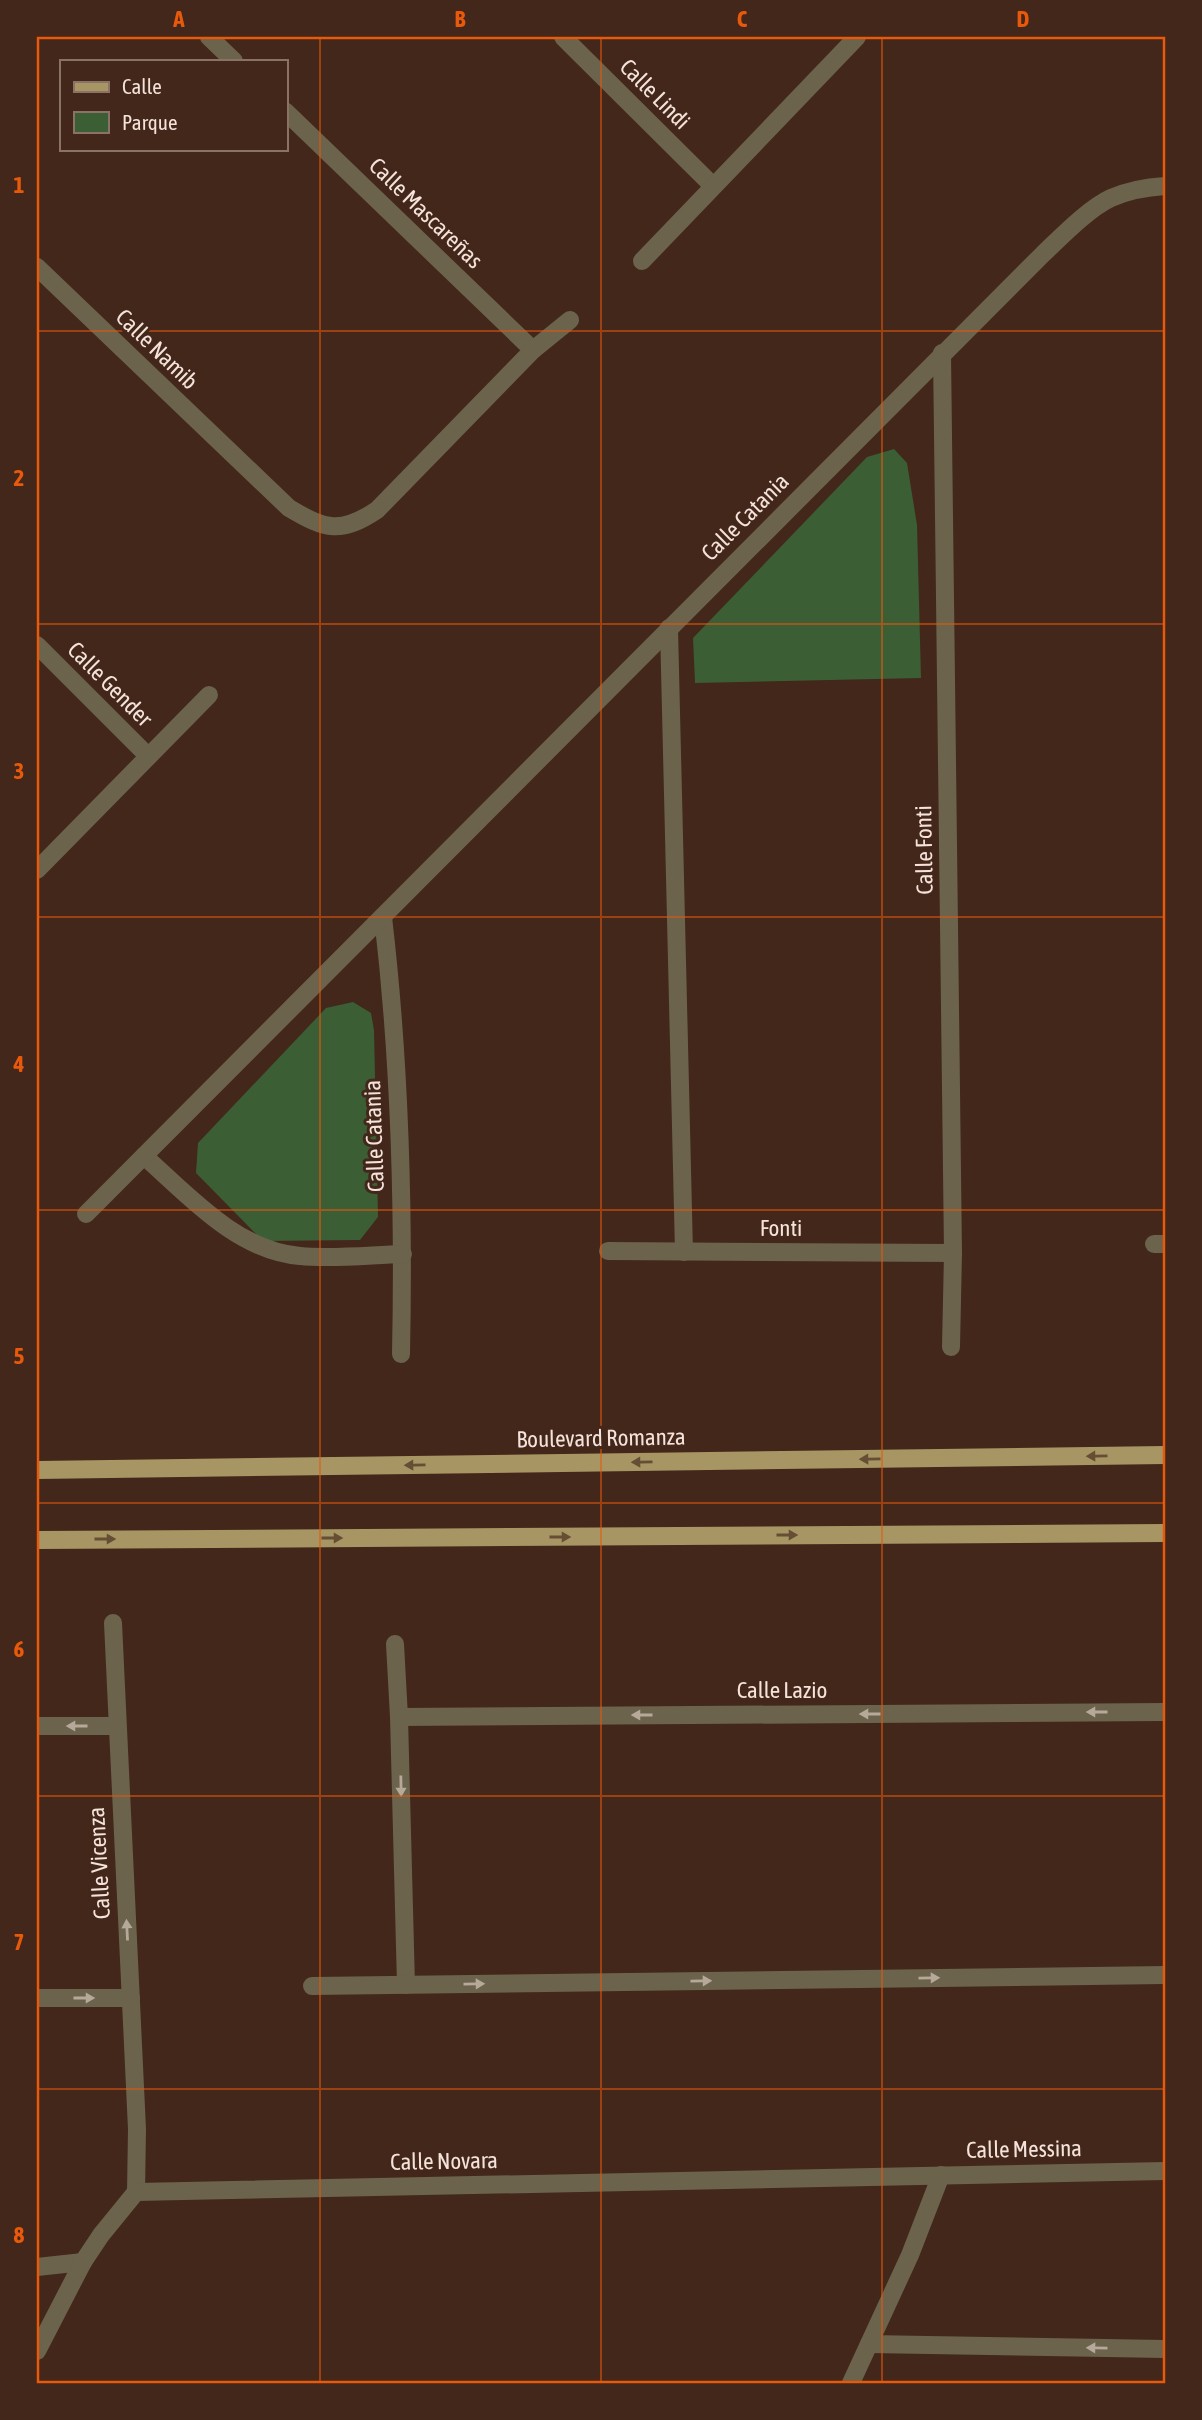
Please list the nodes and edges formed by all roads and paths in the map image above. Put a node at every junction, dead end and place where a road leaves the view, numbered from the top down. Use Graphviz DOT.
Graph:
graph roads {
  1 [pos="209,37"];
  2 [pos="563,37"];
  3 [pos="857,37"];
  4 [pos="233,60"];
  5 [pos="287,113"];
  6 [pos="713,186"];
  7 [pos="1165,186"];
  8 [pos="642,261"];
  9 [pos="37,267"];
  10 [pos="570,320"];
  11 [pos="533,350"];
  12 [pos="942,353"];
  13 [pos="669,628"];
  14 [pos="37,645"];
  15 [pos="209,695"];
  16 [pos="148,756"];
  17 [pos="37,870"];
  18 [pos="383,917"];
  19 [pos="144,1156"];
  20 [pos="86,1214"];
  21 [pos="608,1251"];
  22 [pos="684,1252"];
  23 [pos="953,1253"];
  24 [pos="403,1254"];
  25 [pos="951,1347"];
  26 [pos="401,1354"];
  27 [pos="1165,1455"];
  28 [pos="37,1471"];
  29 [pos="1165,1533"];
  30 [pos="37,1540"];
  31 [pos="113,1623"];
  32 [pos="395,1644"];
  33 [pos="1165,1712"];
  34 [pos="400,1717"];
  35 [pos="37,1726"];
  36 [pos="117,1726"];
  37 [pos="1165,1975"];
  38 [pos="405,1985"];
  39 [pos="312,1986"];
  40 [pos="37,1998"];
  41 [pos="131,1998"];
  42 [pos="1165,2171"];
  43 [pos="941,2175"];
  44 [pos="136,2192"];
  45 [pos="83,2262"];
  46 [pos="37,2267"];
  47 [pos="869,2344"];
  48 [pos="1165,2349"];
  49 [pos="37,2351"];
  50 [pos="851,2383"];
  1 -- 4 [label="street"];
  2 -- 6 [label="street, Calle Lindi"];
  3 -- 6 [label="street"];
  5 -- 11 [label="street, Calle Mascareñas"];
  6 -- 8 [label="street"];
  7 -- 12 [label="street, Calle Catania"];
  9 -- 11 [label="street, Calle Namib"];
  10 -- 11 [label="street, Calle Namib"];
  12 -- 13 [label="street, Calle Catania"];
  12 -- 23 [label="street, Calle Fonti"];
  13 -- 18 [label="street, Calle Catania"];
  13 -- 22 [label="street"];
  14 -- 16 [label="street, Calle Gender"];
  15 -- 16 [label="street"];
  16 -- 17 [label="street"];
  18 -- 19 [label="street, Calle Catania"];
  18 -- 24 [label="street, Calle Catania"];
  19 -- 20 [label="street, Calle Catania"];
  19 -- 24 [label="street"];
  21 -- 22 [label="street, Fonti"];
  22 -- 23 [label="street, Fonti"];
  23 -- 25 [label="street, Calle Fonti"];
  24 -- 26 [label="street, Calle Catania"];
  27 -- 28 [label="main road, Boulevard Romanza, one-way"];
  30 -- 29 [label="main road, one-way"];
  31 -- 36 [label="street, Calle Vicenza"];
  32 -- 34 [label="street"];
  33 -- 34 [label="street, Calle Lazio, one-way"];
  34 -- 38 [label="street, one-way"];
  36 -- 35 [label="street, one-way"];
  41 -- 36 [label="street, Calle Vicenza, one-way"];
  38 -- 37 [label="street, one-way"];
  38 -- 39 [label="street"];
  40 -- 41 [label="street, one-way"];
  41 -- 44 [label="street, Calle Vicenza"];
  42 -- 43 [label="street, Calle Messina"];
  43 -- 44 [label="street, Calle Novara"];
  43 -- 47 [label="street, Calle Messina"];
  44 -- 45 [label="street"];
  45 -- 46 [label="street"];
  45 -- 49 [label="street"];
  48 -- 47 [label="street, one-way"];
  47 -- 50 [label="street, Calle Messina"];
}
